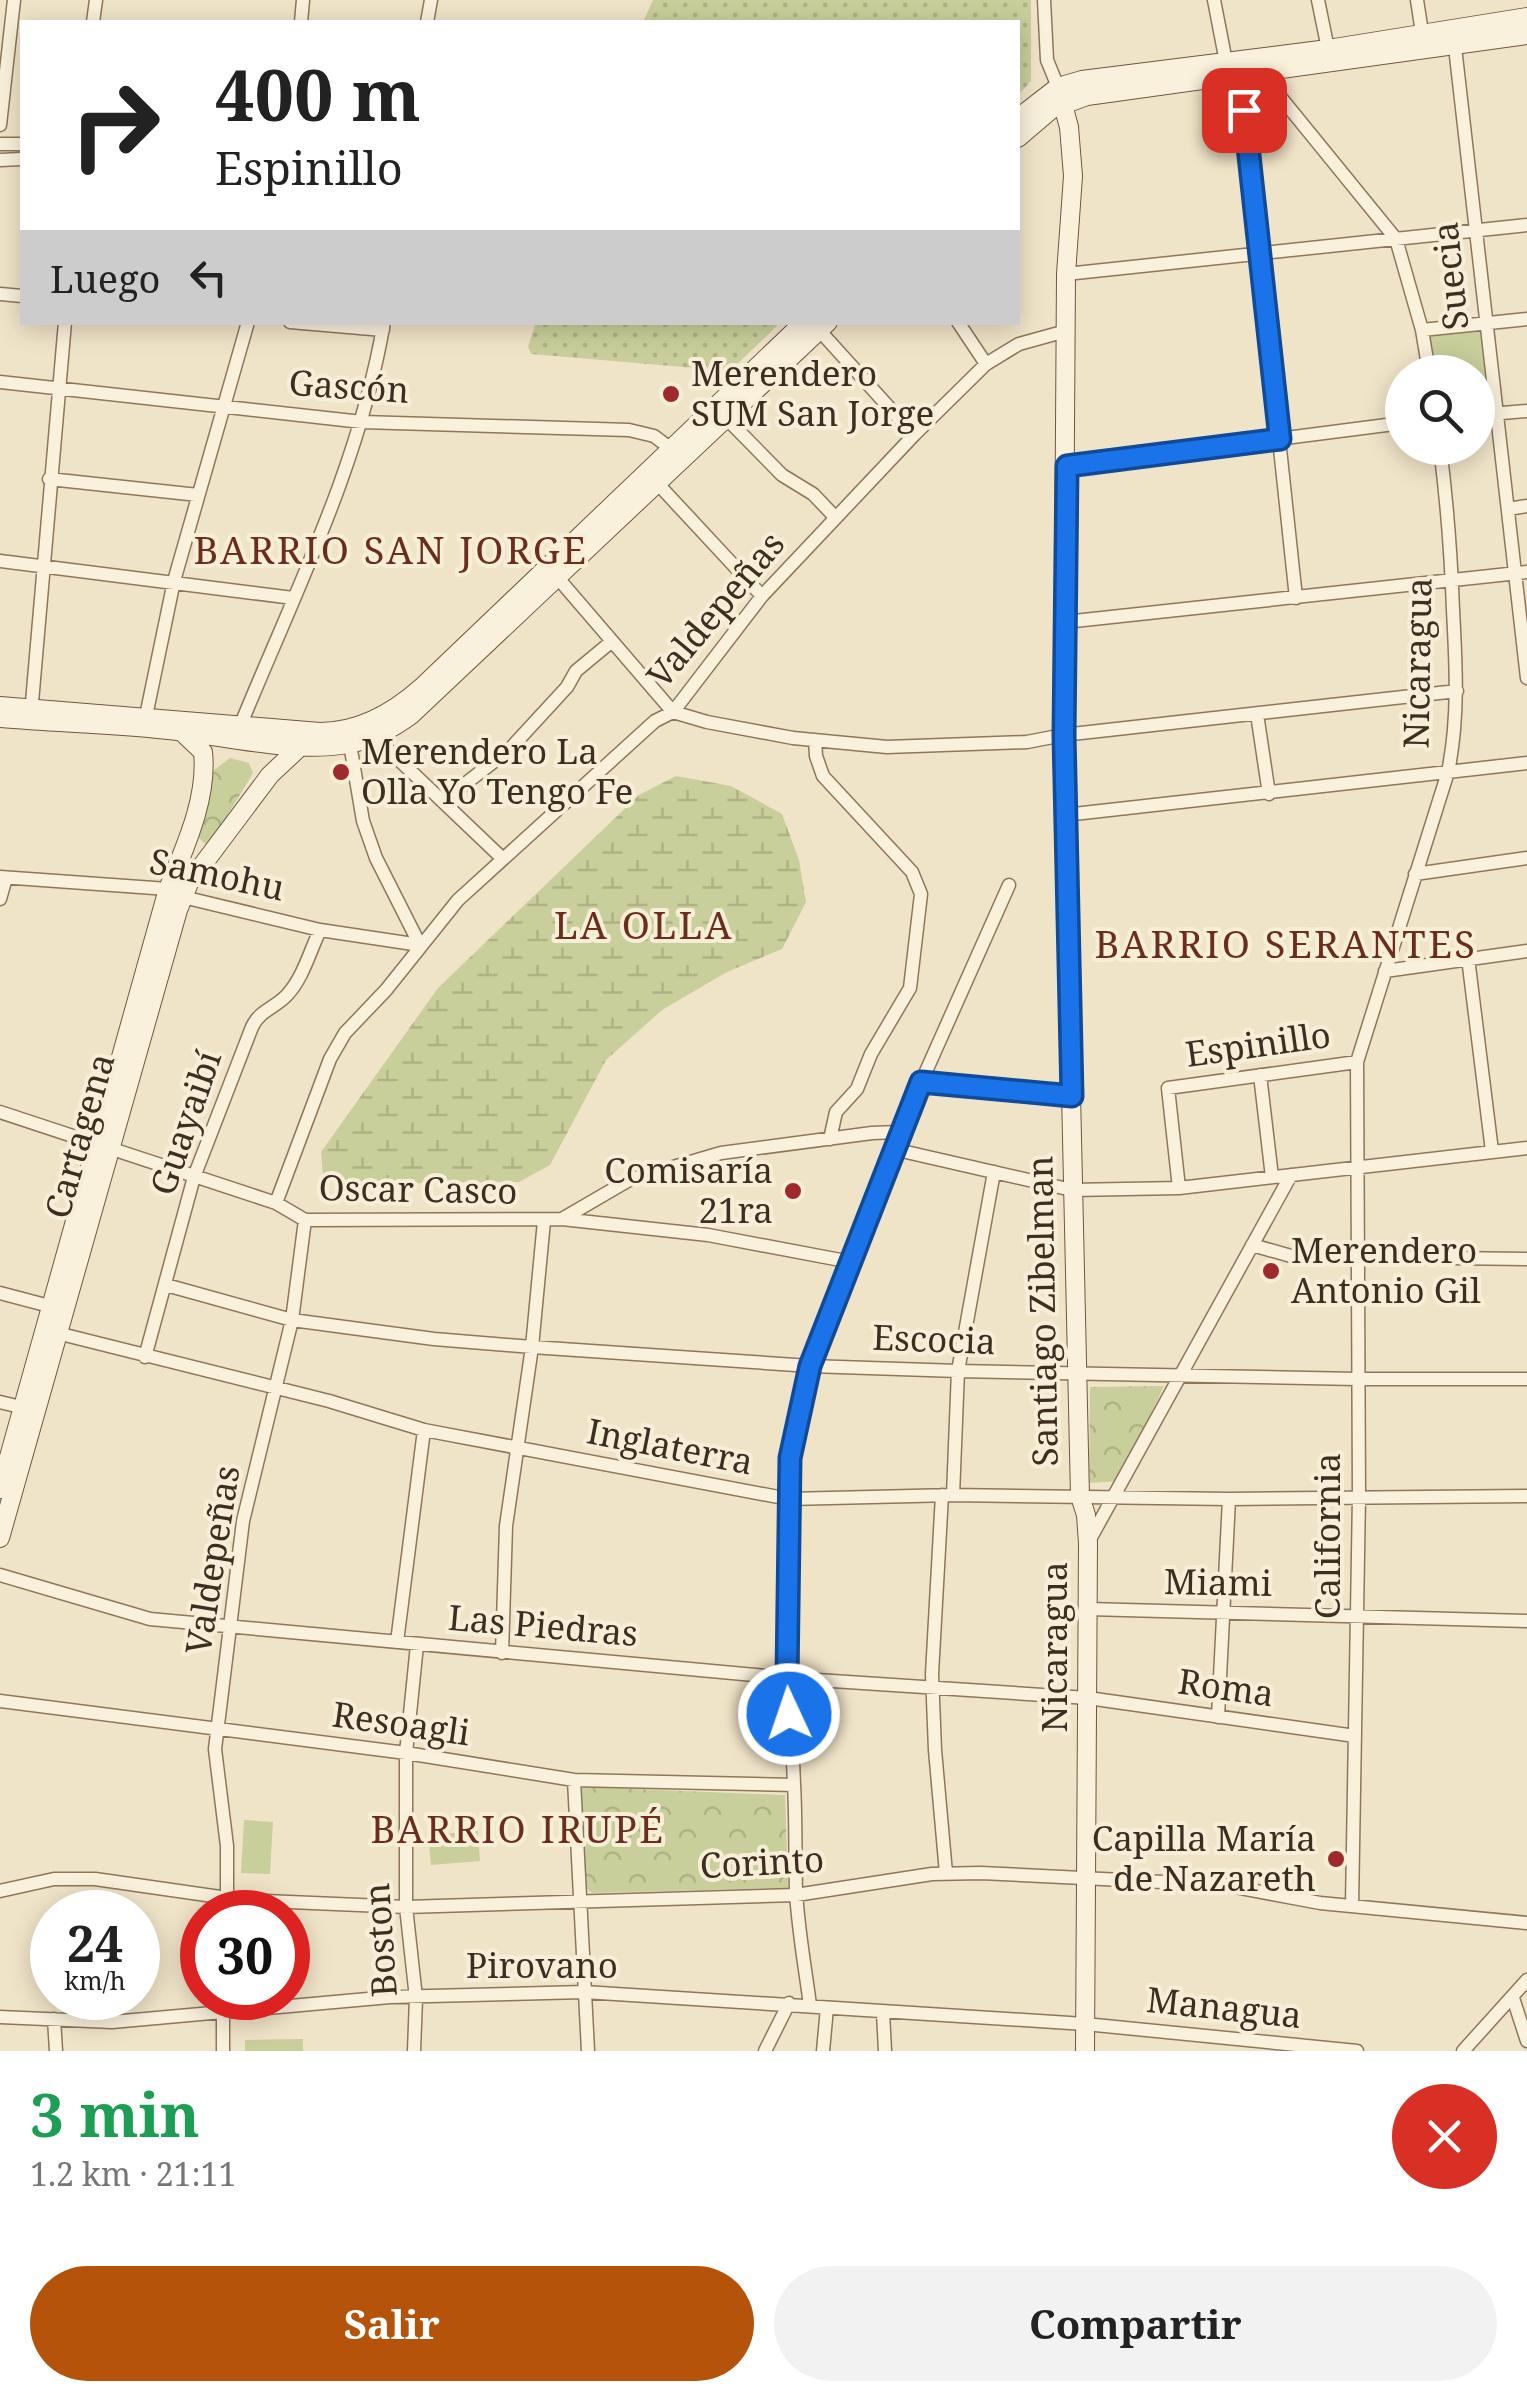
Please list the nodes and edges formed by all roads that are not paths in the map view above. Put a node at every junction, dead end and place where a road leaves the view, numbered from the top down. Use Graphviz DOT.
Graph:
graph roads {
  1 [pos="14,0"];
  2 [pos="1044,0"];
  3 [pos="1214,0"];
  4 [pos="1318,0"];
  5 [pos="1417,0"];
  6 [pos="1527,17"];
  7 [pos="1527,35"];
  8 [pos="16,39"];
  9 [pos="1424,43"];
  10 [pos="1455,46"];
  11 [pos="1328,49"];
  12 [pos="1263,65"];
  13 [pos="1233,68"];
  14 [pos="1061,95"];
  15 [pos="1020,117"];
  16 [pos="0,125"];
  17 [pos="1020,136"];
  18 [pos="1527,225"];
  19 [pos="1478,230"];
  20 [pos="1396,239"];
  21 [pos="1260,251"];
  22 [pos="1066,274"];
  23 [pos="1527,319"];
  24 [pos="1486,324"];
  25 [pos="65,325"];
  26 [pos="247,325"];
  27 [pos="817,325"];
  28 [pos="960,325"];
  29 [pos="383,326"];
  30 [pos="1422,330"];
  31 [pos="1066,331"];
  32 [pos="1426,355"];
  33 [pos="986,364"];
  34 [pos="0,382"];
  35 [pos="59,388"];
  36 [pos="226,405"];
  37 [pos="1527,411"];
  38 [pos="1496,414"];
  39 [pos="728,420"];
  40 [pos="362,422"];
  41 [pos="1385,426"];
  42 [pos="914,435"];
  43 [pos="1280,439"];
  44 [pos="678,456"];
  45 [pos="1442,465"];
  46 [pos="1067,466"];
  47 [pos="50,479"];
  48 [pos="658,484"];
  49 [pos="198,495"];
  50 [pos="1527,506"];
  51 [pos="1508,508"];
  52 [pos="835,517"];
  53 [pos="0,561"];
  54 [pos="42,566"];
  55 [pos="1521,573"];
  56 [pos="557,578"];
  57 [pos="1452,580"];
  58 [pos="174,581"];
  59 [pos="762,596"];
  60 [pos="293,598"];
  61 [pos="1296,598"];
  62 [pos="1065,622"];
  63 [pos="611,642"];
  64 [pos="1527,678"];
  65 [pos="1458,690"];
  66 [pos="0,706"];
  67 [pos="673,712"];
  68 [pos="1257,714"];
  69 [pos="31,715"];
  70 [pos="146,716"];
  71 [pos="0,718"];
  72 [pos="180,732"];
  73 [pos="240,735"];
  74 [pos="1064,735"];
  75 [pos="376,736"];
  76 [pos="815,740"];
  77 [pos="350,744"];
  78 [pos="302,745"];
  79 [pos="1527,763"];
  80 [pos="205,769"];
  81 [pos="1448,772"];
  82 [pos="270,774"];
  83 [pos="1268,794"];
  84 [pos="443,801"];
  85 [pos="1065,815"];
  86 [pos="188,837"];
  87 [pos="216,850"];
  88 [pos="503,858"];
  89 [pos="1527,858"];
  90 [pos="1415,874"];
  91 [pos="3,878"];
  92 [pos="1009,885"];
  93 [pos="176,893"];
  94 [pos="0,899"];
  95 [pos="320,930"];
  96 [pos="420,945"];
  97 [pos="1527,951"];
  98 [pos="1468,958"];
  99 [pos="1385,971"];
  100 [pos="1357,1062"];
  101 [pos="1260,1075"];
  102 [pos="921,1082"];
  103 [pos="1072,1096"];
  104 [pos="0,1112"];
  105 [pos="899,1132"];
  106 [pos="830,1139"];
  107 [pos="104,1146"];
  108 [pos="893,1148"];
  109 [pos="1527,1148"];
  110 [pos="1492,1151"];
  111 [pos="1359,1166"];
  112 [pos="994,1172"];
  113 [pos="1290,1175"];
  114 [pos="194,1177"];
  115 [pos="1272,1177"];
  116 [pos="1178,1188"];
  117 [pos="1072,1190"];
  118 [pos="276,1203"];
  119 [pos="562,1219"];
  120 [pos="304,1220"];
  121 [pos="544,1221"];
  122 [pos="1252,1245"];
  123 [pos="1355,1259"];
  124 [pos="1527,1259"];
  125 [pos="851,1262"];
  126 [pos="166,1285"];
  127 [pos="0,1293"];
  128 [pos="58,1308"];
  129 [pos="292,1320"];
  130 [pos="57,1333"];
  131 [pos="532,1347"];
  132 [pos="145,1357"];
  133 [pos="810,1366"];
  134 [pos="958,1371"];
  135 [pos="1076,1375"];
  136 [pos="1181,1376"];
  137 [pos="1357,1379"];
  138 [pos="1527,1379"];
  139 [pos="276,1390"];
  140 [pos="0,1402"];
  141 [pos="30,1409"];
  142 [pos="424,1430"];
  143 [pos="518,1448"];
  144 [pos="0,1489"];
  145 [pos="948,1495"];
  146 [pos="1080,1496"];
  147 [pos="1359,1496"];
  148 [pos="1527,1496"];
  149 [pos="1114,1498"];
  150 [pos="788,1499"];
  151 [pos="1229,1499"];
  152 [pos="0,1538"];
  153 [pos="1088,1543"];
  154 [pos="0,1575"];
  155 [pos="1088,1609"];
  156 [pos="1224,1614"];
  157 [pos="1358,1615"];
  158 [pos="1527,1621"];
  159 [pos="229,1626"];
  160 [pos="397,1642"];
  161 [pos="417,1645"];
  162 [pos="502,1653"];
  163 [pos="787,1678"];
  164 [pos="933,1689"];
  165 [pos="1088,1698"];
  166 [pos="0,1701"];
  167 [pos="1218,1717"];
  168 [pos="219,1730"];
  169 [pos="1356,1736"];
  170 [pos="406,1753"];
  171 [pos="574,1780"];
  172 [pos="794,1785"];
  173 [pos="946,1873"];
  174 [pos="1086,1879"];
  175 [pos="0,1890"];
  176 [pos="227,1890"];
  177 [pos="796,1895"];
  178 [pos="180,1896"];
  179 [pos="580,1902"];
  180 [pos="310,1906"];
  181 [pos="1352,1906"];
  182 [pos="406,1907"];
  183 [pos="1527,1923"];
  184 [pos="1527,1980"];
  185 [pos="584,1992"];
  186 [pos="416,1998"];
  187 [pos="1512,1998"];
  188 [pos="789,2004"];
  189 [pos="310,2005"];
  190 [pos="810,2005"];
  191 [pos="827,2008"];
  192 [pos="884,2012"];
  193 [pos="0,2016"];
  194 [pos="30,2018"];
  195 [pos="54,2020"];
  196 [pos="140,2020"];
  197 [pos="222,2020"];
  198 [pos="1085,2024"];
  199 [pos="1527,2041"];
  200 [pos="1220,2045"];
  201 [pos="56,2051"];
  202 [pos="222,2051"];
  203 [pos="414,2051"];
  204 [pos="588,2051"];
  205 [pos="766,2051"];
  206 [pos="824,2051"];
  207 [pos="885,2051"];
  208 [pos="1085,2051"];
  209 [pos="1358,2051"];
  210 [pos="1463,2051"];
  1 -- 8 [label="street"];
  2 -- 14 [label="street, Santiago Zibelman"];
  3 -- 13 [label="street"];
  4 -- 11 [label="street"];
  5 -- 9 [label="street"];
  6 -- 9 [label="main road"];
  7 -- 10 [label="main road"];
  8 -- 16 [label="street"];
  9 -- 10 [label="main road"];
  9 -- 11 [label="main road"];
  9 -- 12 [label="main road"];
  10 -- 19 [label="street, Suecia"];
  11 -- 12 [label="main road"];
  12 -- 13 [label="main road"];
  12 -- 20 [label="street"];
  13 -- 14 [label="main road"];
  13 -- 21 [label="street"];
  14 -- 15 [label="main road"];
  14 -- 17 [label="main road"];
  14 -- 22 [label="main road, Santiago Zibelman"];
  18 -- 19 [label="street"];
  19 -- 20 [label="street"];
  19 -- 24 [label="street, Suecia"];
  20 -- 21 [label="street"];
  20 -- 30 [label="street"];
  21 -- 22 [label="street"];
  21 -- 43 [label="street"];
  22 -- 31 [label="main road, Santiago Zibelman"];
  23 -- 24 [label="street"];
  24 -- 30 [label="street"];
  24 -- 38 [label="street, Suecia"];
  25 -- 35 [label="street"];
  26 -- 36 [label="street"];
  27 -- 39 [label="main road"];
  27 -- 42 [label="street"];
  27 -- 44 [label="main road"];
  28 -- 33 [label="street"];
  29 -- 40 [label="street, Cartagena"];
  30 -- 32 [label="street"];
  31 -- 33 [label="street, Valdepeñas"];
  31 -- 46 [label="main road, Santiago Zibelman"];
  33 -- 42 [label="street, Valdepeñas"];
  34 -- 35 [label="street, Gascón"];
  35 -- 36 [label="street, Gascón"];
  35 -- 47 [label="street"];
  36 -- 40 [label="street, Gascón"];
  36 -- 49 [label="street"];
  37 -- 38 [label="street"];
  38 -- 51 [label="street, Suecia"];
  39 -- 44 [label="main road"];
  39 -- 52 [label="street"];
  40 -- 44 [label="street, Gascón"];
  40 -- 60 [label="street, Cartagena"];
  41 -- 43 [label="street"];
  42 -- 52 [label="street, Valdepeñas"];
  43 -- 46 [label="street"];
  43 -- 61 [label="street"];
  44 -- 48 [label="main road"];
  44 -- 73 [label="main road"];
  45 -- 57 [label="street, Nicaragua"];
  46 -- 62 [label="main road, Santiago Zibelman"];
  47 -- 49 [label="street"];
  47 -- 54 [label="street"];
  48 -- 56 [label="main road"];
  48 -- 59 [label="street"];
  49 -- 58 [label="street"];
  50 -- 51 [label="street"];
  51 -- 55 [label="street, Suecia"];
  52 -- 59 [label="street, Valdepeñas"];
  53 -- 54 [label="street"];
  54 -- 58 [label="street"];
  54 -- 69 [label="street"];
  55 -- 57 [label="street"];
  55 -- 64 [label="street, Suecia"];
  56 -- 63 [label="street"];
  56 -- 75 [label="main road"];
  57 -- 61 [label="street"];
  57 -- 65 [label="street, Nicaragua"];
  58 -- 60 [label="street"];
  58 -- 70 [label="street"];
  59 -- 67 [label="street, Valdepeñas"];
  60 -- 73 [label="street, Cartagena"];
  61 -- 62 [label="street"];
  62 -- 74 [label="main road, Santiago Zibelman"];
  63 -- 67 [label="street"];
  63 -- 84 [label="street"];
  65 -- 68 [label="street"];
  65 -- 81 [label="street, Nicaragua"];
  66 -- 69 [label="main road"];
  67 -- 76 [label="street"];
  67 -- 88 [label="street, Valdepeñas"];
  68 -- 74 [label="street"];
  68 -- 83 [label="street"];
  69 -- 70 [label="main road"];
  69 -- 71 [label="main road"];
  69 -- 72 [label="main road"];
  70 -- 73 [label="main road"];
  72 -- 73 [label="main road"];
  72 -- 80 [label="main road"];
  73 -- 78 [label="main road"];
  73 -- 80 [label="main road, Cartagena"];
  73 -- 82 [label="main road"];
  74 -- 76 [label="street"];
  74 -- 85 [label="main road, Santiago Zibelman"];
  75 -- 77 [label="main road"];
  75 -- 84 [label="street"];
  76 -- 106 [label="street"];
  77 -- 78 [label="main road"];
  77 -- 96 [label="street"];
  78 -- 82 [label="main road, Cartagena"];
  79 -- 81 [label="street"];
  80 -- 86 [label="main road, Cartagena"];
  81 -- 83 [label="street"];
  81 -- 90 [label="street, Nicaragua"];
  82 -- 87 [label="main road, Cartagena"];
  83 -- 85 [label="street"];
  84 -- 88 [label="street"];
  85 -- 103 [label="main road, Santiago Zibelman"];
  86 -- 87 [label="main road"];
  86 -- 93 [label="main road, Cartagena"];
  87 -- 93 [label="main road, Cartagena"];
  88 -- 96 [label="street, Valdepeñas"];
  89 -- 90 [label="street"];
  90 -- 99 [label="street, Nicaragua"];
  91 -- 93 [label="street, Samohu"];
  91 -- 94 [label="street"];
  92 -- 102 [label="street"];
  93 -- 95 [label="street, Samohu"];
  93 -- 107 [label="main road, Cartagena"];
  95 -- 96 [label="street, Samohu"];
  95 -- 114 [label="street, Guayaibí"];
  96 -- 118 [label="street, Valdepeñas"];
  97 -- 98 [label="street"];
  98 -- 99 [label="street"];
  98 -- 110 [label="street"];
  99 -- 100 [label="street, Nicaragua"];
  100 -- 101 [label="street, Espinillo"];
  100 -- 111 [label="street, Nicaragua"];
  101 -- 115 [label="street"];
  101 -- 116 [label="street, Espinillo"];
  102 -- 103 [label="street"];
  102 -- 105 [label="street"];
  103 -- 117 [label="main road, Santiago Zibelman"];
  104 -- 107 [label="street, Oscar Casco"];
  105 -- 106 [label="street"];
  105 -- 108 [label="street"];
  106 -- 119 [label="street"];
  107 -- 114 [label="street, Oscar Casco"];
  107 -- 128 [label="main road, Cartagena"];
  108 -- 112 [label="street"];
  108 -- 125 [label="street"];
  109 -- 110 [label="street"];
  110 -- 111 [label="street"];
  111 -- 113 [label="street"];
  111 -- 123 [label="street, California"];
  112 -- 117 [label="street"];
  112 -- 134 [label="street"];
  113 -- 115 [label="street"];
  113 -- 122 [label="street, Nicaragua"];
  114 -- 118 [label="street, Oscar Casco"];
  114 -- 126 [label="street, Guayaibí"];
  115 -- 116 [label="street"];
  116 -- 117 [label="street"];
  117 -- 135 [label="main road, Santiago Zibelman"];
  118 -- 120 [label="street, Oscar Casco"];
  119 -- 121 [label="street, Oscar Casco"];
  119 -- 125 [label="street, Oscar Casco"];
  120 -- 121 [label="street, Oscar Casco"];
  120 -- 129 [label="street, Valdepeñas"];
  121 -- 131 [label="street"];
  122 -- 123 [label="street"];
  122 -- 136 [label="street, Nicaragua"];
  123 -- 124 [label="street"];
  123 -- 137 [label="street, California"];
  125 -- 133 [label="street"];
  126 -- 129 [label="street, Escocia"];
  126 -- 132 [label="street, Guayaibí"];
  127 -- 128 [label="street"];
  128 -- 130 [label="main road, Cartagena"];
  128 -- 141 [label="main road, Cartagena"];
  129 -- 131 [label="street, Escocia"];
  129 -- 139 [label="street, Valdepeñas"];
  130 -- 132 [label="street, Inglaterra"];
  130 -- 141 [label="main road, Cartagena"];
  131 -- 133 [label="street, Escocia"];
  131 -- 143 [label="street"];
  132 -- 139 [label="street, Inglaterra"];
  133 -- 134 [label="street, Escocia"];
  133 -- 150 [label="street"];
  134 -- 135 [label="street, Escocia"];
  134 -- 145 [label="street"];
  135 -- 136 [label="street, Escocia"];
  135 -- 146 [label="main road, Santiago Zibelman"];
  136 -- 137 [label="street, Escocia"];
  136 -- 149 [label="street, Nicaragua"];
  137 -- 138 [label="street, Escocia"];
  137 -- 147 [label="street, California"];
  139 -- 142 [label="street, Inglaterra"];
  139 -- 159 [label="street, Valdepeñas"];
  140 -- 141 [label="street"];
  141 -- 144 [label="main road, Cartagena"];
  141 -- 152 [label="main road, Cartagena"];
  142 -- 143 [label="street, Inglaterra"];
  142 -- 160 [label="street"];
  143 -- 150 [label="street, Inglaterra"];
  143 -- 162 [label="street"];
  145 -- 146 [label="street, Inglaterra"];
  145 -- 150 [label="street, Inglaterra"];
  145 -- 164 [label="street"];
  146 -- 149 [label="street, Inglaterra"];
  146 -- 153 [label="main road, Santiago Zibelman"];
  147 -- 148 [label="street, Inglaterra"];
  147 -- 151 [label="street, Inglaterra"];
  147 -- 157 [label="street, California"];
  149 -- 151 [label="street, Inglaterra"];
  149 -- 153 [label="street, Nicaragua"];
  150 -- 163 [label="street"];
  151 -- 156 [label="street"];
  153 -- 155 [label="main road, Nicaragua"];
  154 -- 159 [label="street, Las Piedras"];
  155 -- 156 [label="street, Miami"];
  155 -- 165 [label="main road, Nicaragua"];
  156 -- 157 [label="street, Miami"];
  156 -- 167 [label="street"];
  157 -- 158 [label="street, Miami"];
  157 -- 169 [label="street, California"];
  159 -- 160 [label="street, Las Piedras"];
  159 -- 168 [label="street, Valdepeñas"];
  160 -- 161 [label="street, Las Piedras"];
  161 -- 162 [label="street, Las Piedras"];
  161 -- 170 [label="street, Boston"];
  162 -- 163 [label="street, Las Piedras"];
  163 -- 164 [label="street, Las Piedras"];
  163 -- 172 [label="street"];
  164 -- 165 [label="street, Las Piedras"];
  164 -- 173 [label="street"];
  165 -- 167 [label="street, Roma"];
  165 -- 174 [label="main road, Nicaragua"];
  166 -- 168 [label="street, Resoagli"];
  167 -- 169 [label="street, Roma"];
  168 -- 170 [label="street, Resoagli"];
  168 -- 176 [label="street, Valdepeñas"];
  169 -- 181 [label="street, California"];
  170 -- 171 [label="street, Resoagli"];
  170 -- 182 [label="street, Boston"];
  171 -- 172 [label="street, Resoagli"];
  171 -- 179 [label="street"];
  172 -- 177 [label="street"];
  173 -- 174 [label="street, Corinto"];
  173 -- 177 [label="street, Corinto"];
  174 -- 181 [label="street, Corinto"];
  174 -- 198 [label="main road, Nicaragua"];
  175 -- 178 [label="street, Corinto"];
  177 -- 179 [label="street, Corinto"];
  177 -- 190 [label="street"];
  179 -- 182 [label="street, Corinto"];
  179 -- 185 [label="street"];
  180 -- 182 [label="street, Corinto"];
  181 -- 183 [label="street, Corinto"];
  182 -- 186 [label="street, Boston"];
  184 -- 187 [label="street"];
  185 -- 186 [label="street, Pirovano"];
  185 -- 188 [label="street, Pirovano"];
  185 -- 204 [label="street"];
  186 -- 189 [label="street, Pirovano"];
  186 -- 203 [label="street, Boston"];
  187 -- 199 [label="street"];
  187 -- 210 [label="street"];
  188 -- 190 [label="street, Pirovano"];
  188 -- 205 [label="street"];
  190 -- 191 [label="street, Pirovano"];
  191 -- 192 [label="street, Pirovano"];
  191 -- 206 [label="street"];
  192 -- 198 [label="street, Pirovano"];
  192 -- 207 [label="street"];
  193 -- 194 [label="street, Pirovano"];
  195 -- 196 [label="street, Pirovano"];
  195 -- 201 [label="street"];
  197 -- 202 [label="street"];
  198 -- 200 [label="street, Managua"];
  198 -- 208 [label="main road, Nicaragua"];
  200 -- 209 [label="street, Managua"];
}
